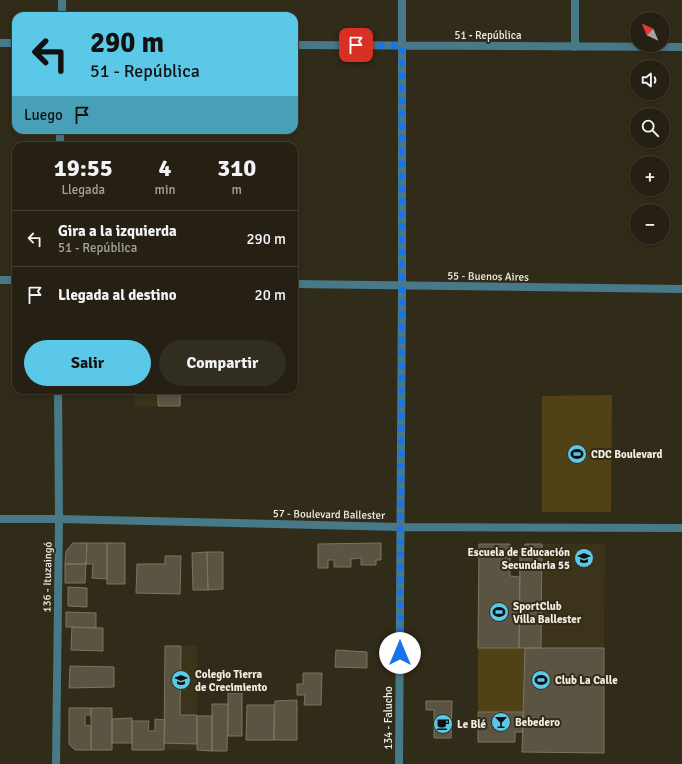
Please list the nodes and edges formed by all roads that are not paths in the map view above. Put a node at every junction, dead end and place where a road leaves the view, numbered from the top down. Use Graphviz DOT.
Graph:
graph roads {
  1 [pos="62,0"];
  2 [pos="402,0"];
  3 [pos="575,0"];
  4 [pos="62,12"];
  5 [pos="0,43"];
  6 [pos="12,43"];
  7 [pos="298,45"];
  8 [pos="402,46"];
  9 [pos="575,47"];
  10 [pos="682,47"];
  11 [pos="0,280"];
  12 [pos="12,280"];
  13 [pos="298,284"];
  14 [pos="402,286"];
  15 [pos="682,289"];
  16 [pos="58,394"];
  17 [pos="0,519"];
  18 [pos="59,519"];
  19 [pos="400,527"];
  20 [pos="682,528"];
  21 [pos="56,764"];
  22 [pos="399,764"];
  1 -- 4 [label="street"];
  2 -- 8 [label="street, 134 - Falucho"];
  3 -- 9 [label="street"];
  5 -- 6 [label="street"];
  7 -- 8 [label="street, 51 - República"];
  8 -- 9 [label="street, 51 - República"];
  8 -- 14 [label="street, 134 - Falucho"];
  9 -- 10 [label="street, 51 - República"];
  11 -- 12 [label="street"];
  13 -- 14 [label="street, 55 - Buenos Aires"];
  14 -- 15 [label="street, 55 - Buenos Aires"];
  14 -- 19 [label="street, 134 - Falucho"];
  16 -- 18 [label="street, 136 - Ituzaingó"];
  17 -- 18 [label="street, 57 - Boulevard Ballester"];
  18 -- 19 [label="street, 57 - Boulevard Ballester"];
  18 -- 21 [label="street, 136 - Ituzaingó"];
  19 -- 20 [label="street, 57 - Boulevard Ballester"];
  19 -- 22 [label="street, 134 - Falucho"];
}
